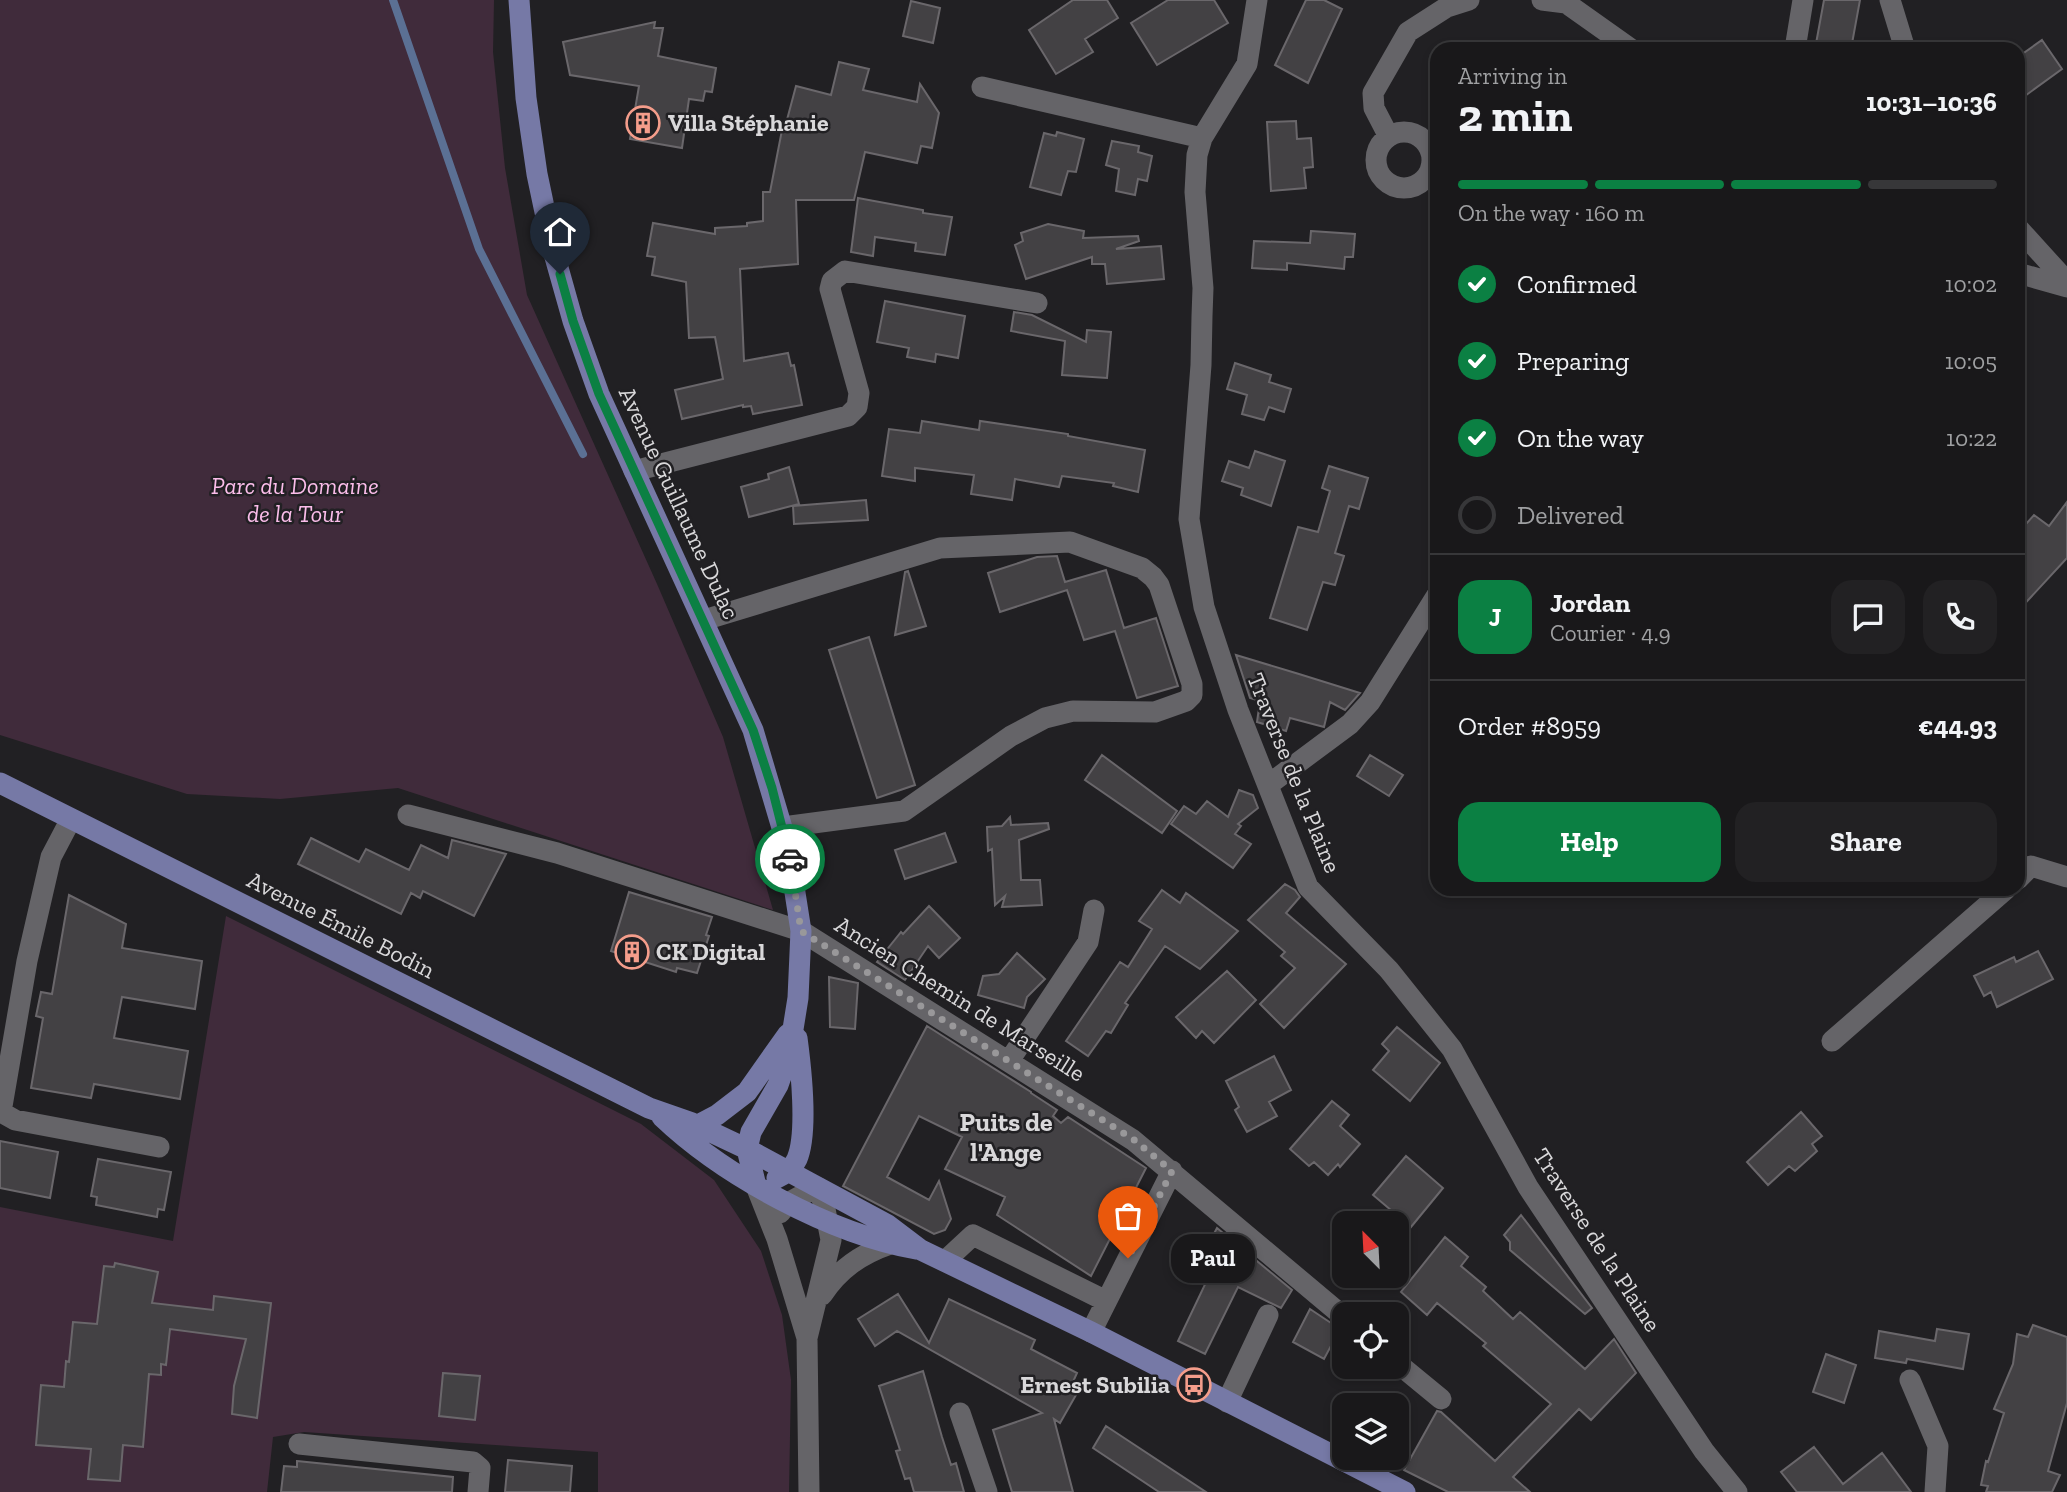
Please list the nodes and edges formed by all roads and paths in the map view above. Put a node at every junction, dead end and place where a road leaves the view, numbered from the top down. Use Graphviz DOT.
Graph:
graph roads {
  1 [pos="519,0"];
  2 [pos="1257,0"];
  3 [pos="1469,0"];
  4 [pos="1542,0"];
  5 [pos="1803,0"];
  6 [pos="1890,0"];
  7 [pos="1621,42"];
  8 [pos="1796,42"];
  9 [pos="1903,42"];
  10 [pos="982,87"];
  11 [pos="1388,135"];
  12 [pos="1200,147"];
  13 [pos="2025,236"];
  14 [pos="2025,275"];
  15 [pos="2067,284"];
  16 [pos="1037,303"];
  17 [pos="634,471"];
  18 [pos="1430,607"];
  19 [pos="704,620"];
  20 [pos="0,783"];
  21 [pos="1268,785"];
  22 [pos="408,815"];
  23 [pos="71,818"];
  24 [pos="783,827"];
  25 [pos="2025,872"];
  26 [pos="2067,877"];
  27 [pos="1998,896"];
  28 [pos="1094,910"];
  29 [pos="801,931"];
  30 [pos="795,1024"];
  31 [pos="1832,1041"];
  32 [pos="1009,1061"];
  33 [pos="658,1113"];
  34 [pos="698,1125"];
  35 [pos="801,1142"];
  36 [pos="159,1147"];
  37 [pos="747,1149"];
  38 [pos="1172,1171"];
  39 [pos="788,1172"];
  40 [pos="756,1186"];
  41 [pos="817,1187"];
  42 [pos="788,1203"];
  43 [pos="828,1221"];
  44 [pos="777,1239"];
  45 [pos="890,1244"];
  46 [pos="921,1250"];
  47 [pos="945,1261"];
  48 [pos="1106,1301"];
  49 [pos="817,1302"];
  50 [pos="1332,1307"];
  51 [pos="1268,1315"];
  52 [pos="1091,1332"];
  53 [pos="807,1338"];
  54 [pos="1409,1373"];
  55 [pos="1910,1380"];
  56 [pos="1441,1399"];
  57 [pos="1227,1402"];
  58 [pos="960,1413"];
  59 [pos="299,1444"];
  60 [pos="478,1492"];
  61 [pos="809,1492"];
  62 [pos="987,1492"];
  63 [pos="1405,1492"];
  64 [pos="1737,1492"];
  65 [pos="1935,1492"];
  1 -- 17 [label="main road, Avenue Guillaume Dulac"];
  2 -- 12 [label="street, Traverse de la Plaine"];
  3 -- 11 [label="street"];
  4 -- 7 [label="street"];
  5 -- 8 [label="street"];
  6 -- 9 [label="street"];
  10 -- 12 [label="street"];
  12 -- 21 [label="street, Traverse de la Plaine"];
  13 -- 15 [label="street"];
  14 -- 15 [label="street"];
  16 -- 17 [label="street"];
  17 -- 19 [label="main road, Avenue Guillaume Dulac"];
  18 -- 21 [label="street"];
  19 -- 24 [label="main road, Avenue Guillaume Dulac"];
  19 -- 24 [label="street"];
  20 -- 23 [label="main road, Avenue Émile Bodin"];
  21 -- 64 [label="street, Traverse de la Plaine"];
  22 -- 29 [label="street, Ancien Chemin de Marseille"];
  23 -- 33 [label="main road, Avenue Émile Bodin"];
  23 -- 36 [label="street"];
  24 -- 29 [label="main road, Avenue Guillaume Dulac"];
  25 -- 26 [label="street"];
  27 -- 31 [label="street"];
  28 -- 32 [label="street"];
  29 -- 30 [label="main road, Avenue Guillaume Dulac"];
  29 -- 32 [label="street, Ancien Chemin de Marseille"];
  30 -- 34 [label="main road"];
  30 -- 35 [label="main road, Avenue Guillaume Dulac"];
  30 -- 37 [label="main road, Avenue Guillaume Dulac"];
  32 -- 38 [label="street, Ancien Chemin de Marseille"];
  33 -- 34 [label="main road, Avenue Émile Bodin"];
  33 -- 40 [label="main road, Avenue Émile Bodin"];
  34 -- 37 [label="main road, Avenue Émile Bodin"];
  35 -- 39 [label="main road, Avenue Guillaume Dulac"];
  35 -- 41 [label="main road, Avenue Guillaume Dulac"];
  37 -- 39 [label="main road, Avenue Émile Bodin"];
  37 -- 40 [label="main road"];
  38 -- 48 [label="street"];
  38 -- 50 [label="street, Ancien Chemin de Marseille"];
  39 -- 40 [label="main road"];
  39 -- 41 [label="main road, Avenue Émile Bodin"];
  40 -- 42 [label="main road, Avenue Émile Bodin"];
  40 -- 44 [label="street"];
  41 -- 42 [label="street"];
  41 -- 43 [label="street"];
  41 -- 46 [label="main road, Avenue Émile Bodin"];
  42 -- 43 [label="main road, Avenue Émile Bodin"];
  42 -- 44 [label="street"];
  43 -- 45 [label="main road, Avenue Émile Bodin"];
  43 -- 49 [label="street"];
  44 -- 53 [label="street"];
  45 -- 46 [label="main road, Avenue Émile Bodin"];
  45 -- 49 [label="street"];
  46 -- 47 [label="main road"];
  47 -- 48 [label="street"];
  47 -- 52 [label="main road"];
  48 -- 52 [label="street"];
  49 -- 53 [label="street"];
  51 -- 57 [label="street"];
  52 -- 57 [label="main road"];
  53 -- 61 [label="street"];
  54 -- 56 [label="street"];
  55 -- 65 [label="street"];
  57 -- 63 [label="main road"];
  58 -- 62 [label="street"];
  59 -- 60 [label="street"];
}
